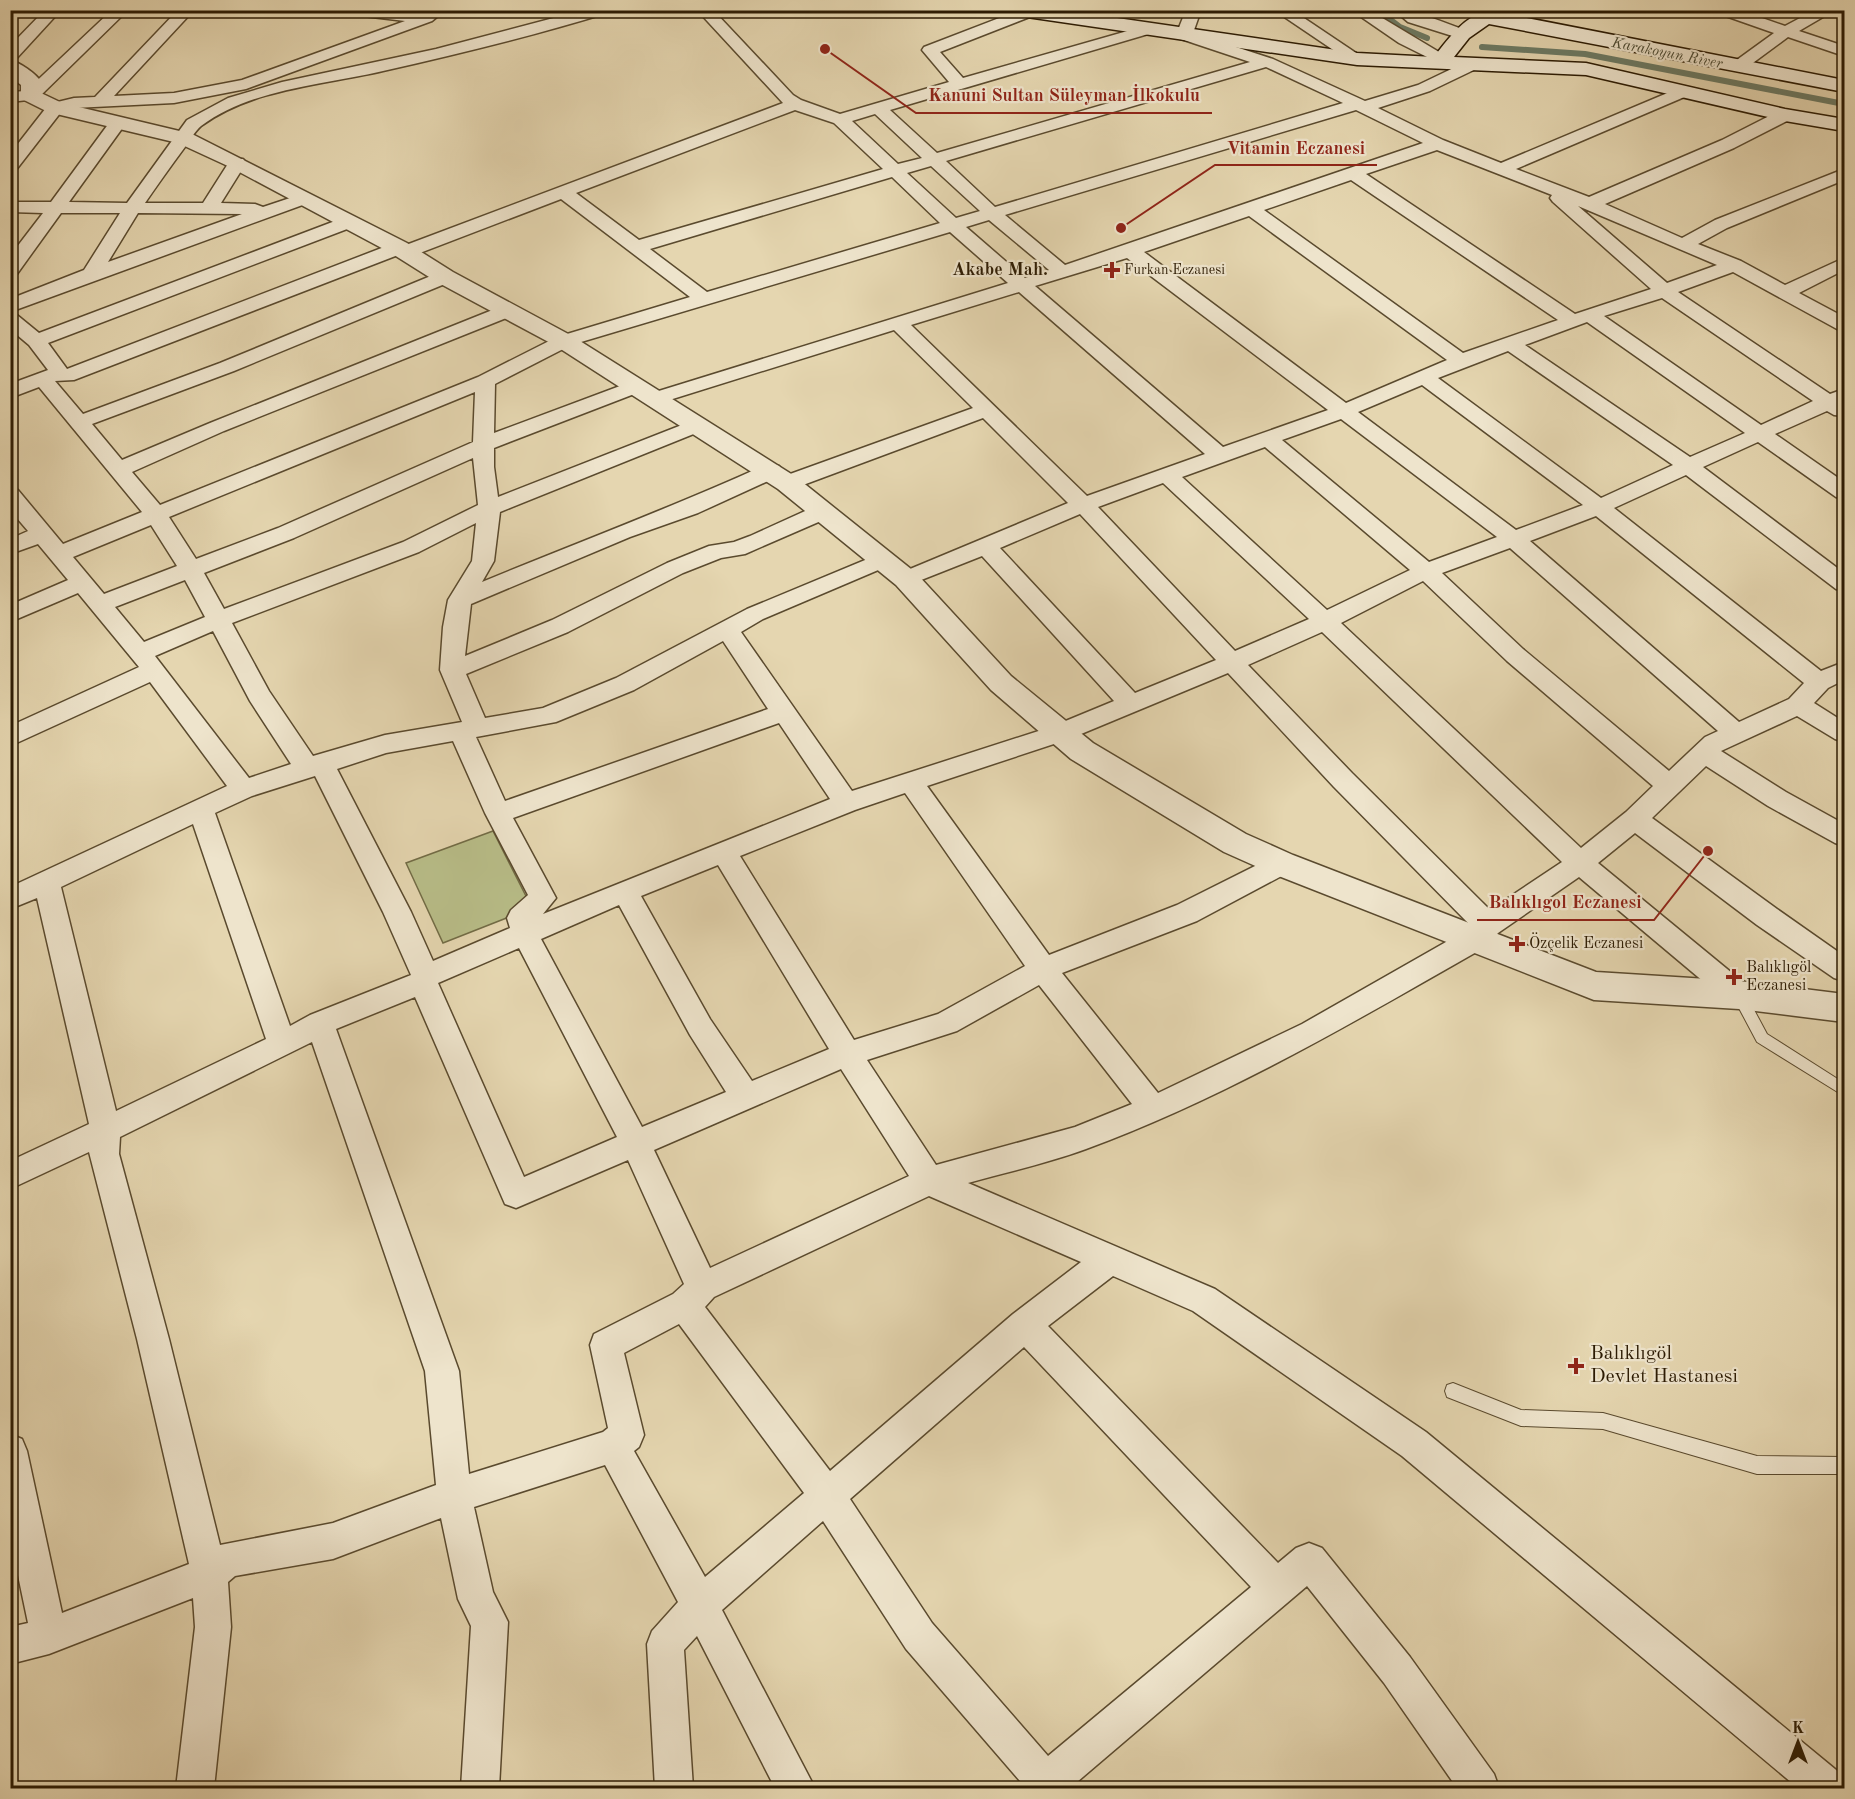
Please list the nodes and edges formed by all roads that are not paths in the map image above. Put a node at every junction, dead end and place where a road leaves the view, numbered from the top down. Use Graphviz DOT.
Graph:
graph roads {
  1 [pos="54,10"];
  2 [pos="121,10"];
  3 [pos="188,10"];
  4 [pos="355,10"];
  5 [pos="602,10"];
  6 [pos="704,10"];
  7 [pos="1194,10"];
  8 [pos="1281,10"];
  9 [pos="1358,10"];
  10 [pos="1401,10"];
  11 [pos="1722,10"];
  12 [pos="1828,10"];
  13 [pos="1029,11"];
  14 [pos="432,14"];
  15 [pos="1487,14"];
  16 [pos="1111,16"];
  17 [pos="1150,29"];
  18 [pos="1787,32"];
  19 [pos="1462,34"];
  20 [pos="1184,35"];
  21 [pos="1845,51"];
  22 [pos="10,56"];
  23 [pos="1357,59"];
  24 [pos="1440,60"];
  25 [pos="1267,62"];
  26 [pos="1474,64"];
  27 [pos="1740,65"];
  28 [pos="10,66"];
  29 [pos="959,84"];
  30 [pos="1845,86"];
  31 [pos="1683,92"];
  32 [pos="10,97"];
  33 [pos="43,102"];
  34 [pos="99,102"];
  35 [pos="795,104"];
  36 [pos="1361,105"];
  37 [pos="877,107"];
  38 [pos="1785,115"];
  39 [pos="840,119"];
  40 [pos="118,123"];
  41 [pos="1845,125"];
  42 [pos="185,138"];
  43 [pos="1437,144"];
  44 [pos="933,160"];
  45 [pos="237,163"];
  46 [pos="10,166"];
  47 [pos="1503,168"];
  48 [pos="895,172"];
  49 [pos="1354,174"];
  50 [pos="1845,174"];
  51 [pos="1548,188"];
  52 [pos="565,194"];
  53 [pos="302,199"];
  54 [pos="1589,204"];
  55 [pos="10,207"];
  56 [pos="56,208"];
  57 [pos="132,208"];
  58 [pos="209,208"];
  59 [pos="1251,209"];
  60 [pos="271,210"];
  61 [pos="992,213"];
  62 [pos="349,222"];
  63 [pos="954,226"];
  64 [pos="1683,245"];
  65 [pos="635,247"];
  66 [pos="402,250"];
  67 [pos="1130,251"];
  68 [pos="1734,265"];
  69 [pos="1842,266"];
  70 [pos="10,270"];
  71 [pos="1061,271"];
  72 [pos="91,274"];
  73 [pos="445,278"];
  74 [pos="1020,285"];
  75 [pos="1664,291"];
  76 [pos="1785,292"];
  77 [pos="703,298"];
  78 [pos="10,306"];
  79 [pos="507,310"];
  80 [pos="1581,318"];
  81 [pos="10,319"];
  82 [pos="897,322"];
  83 [pos="1845,325"];
  84 [pos="36,341"];
  85 [pos="564,341"];
  86 [pos="1510,343"];
  87 [pos="1461,361"];
  88 [pos="52,376"];
  89 [pos="1424,377"];
  90 [pos="485,381"];
  91 [pos="10,392"];
  92 [pos="645,392"];
  93 [pos="1839,404"];
  94 [pos="986,410"];
  95 [pos="1344,411"];
  96 [pos="79,422"];
  97 [pos="699,425"];
  98 [pos="1761,433"];
  99 [pos="1268,439"];
  100 [pos="483,445"];
  101 [pos="1220,456"];
  102 [pos="1688,466"];
  103 [pos="118,470"];
  104 [pos="1167,475"];
  105 [pos="779,477"];
  106 [pos="1845,492"];
  107 [pos="10,495"];
  108 [pos="1083,505"];
  109 [pos="1599,507"];
  110 [pos="489,508"];
  111 [pos="822,512"];
  112 [pos="157,516"];
  113 [pos="42,534"];
  114 [pos="1514,539"];
  115 [pos="10,547"];
  116 [pos="986,547"];
  117 [pos="59,554"];
  118 [pos="882,560"];
  119 [pos="191,570"];
  120 [pos="1426,571"];
  121 [pos="906,579"];
  122 [pos="83,582"];
  123 [pos="1845,584"];
  124 [pos="460,600"];
  125 [pos="101,604"];
  126 [pos="10,614"];
  127 [pos="218,620"];
  128 [pos="1325,621"];
  129 [pos="729,630"];
  130 [pos="147,662"];
  131 [pos="1233,662"];
  132 [pos="452,670"];
  133 [pos="1845,670"];
  134 [pos="1819,682"];
  135 [pos="1131,704"];
  136 [pos="1798,705"];
  137 [pos="785,712"];
  138 [pos="470,731"];
  139 [pos="1060,733"];
  140 [pos="1845,733"];
  141 [pos="1737,734"];
  142 [pos="10,737"];
  143 [pos="1705,753"];
  144 [pos="314,765"];
  145 [pos="910,781"];
  146 [pos="1668,785"];
  147 [pos="243,789"];
  148 [pos="846,803"];
  149 [pos="200,808"];
  150 [pos="498,813"];
  151 [pos="1635,819"];
  152 [pos="1845,836"];
  153 [pos="725,853"];
  154 [pos="1580,863"];
  155 [pos="1282,864"];
  156 [pos="47,883"];
  157 [pos="625,891"];
  158 [pos="10,899"];
  159 [pos="1482,932"];
  160 [pos="525,934"];
  161 [pos="1043,969"];
  162 [pos="1845,970"];
  163 [pos="425,979"];
  164 [pos="1739,996"];
  165 [pos="1845,1008"];
  166 [pos="320,1023"];
  167 [pos="282,1045"];
  168 [pos="847,1054"];
  169 [pos="1845,1090"];
  170 [pos="746,1096"];
  171 [pos="1153,1109"];
  172 [pos="105,1129"];
  173 [pos="635,1142"];
  174 [pos="10,1176"];
  175 [pos="929,1180"];
  176 [pos="1108,1260"];
  177 [pos="694,1296"];
  178 [pos="1025,1325"];
  179 [pos="1453,1391"];
  180 [pos="613,1446"];
  181 [pos="10,1451"];
  182 [pos="1845,1466"];
  183 [pos="454,1496"];
  184 [pos="828,1497"];
  185 [pos="208,1574"];
  186 [pos="1277,1588"];
  187 [pos="700,1605"];
  188 [pos="49,1636"];
  189 [pos="10,1646"];
  190 [pos="1048,1786"];
  191 [pos="195,1788"];
  192 [pos="480,1788"];
  193 [pos="674,1788"];
  194 [pos="796,1788"];
  195 [pos="1480,1788"];
  196 [pos="1827,1788"];
  1 -- 22 [label="street"];
  2 -- 33 [label="street"];
  3 -- 34 [label="street"];
  4 -- 14 [label="street"];
  5 -- 42 [label="street"];
  6 -- 35 [label="street"];
  7 -- 20 [label="street"];
  8 -- 23 [label="street"];
  9 -- 24 [label="street"];
  10 -- 19 [label="street"];
  11 -- 18 [label="street"];
  12 -- 18 [label="street"];
  13 -- 16 [label="street"];
  13 -- 29 [label="street"];
  14 -- 34 [label="street"];
  15 -- 19 [label="street"];
  15 -- 27 [label="street"];
  16 -- 17 [label="street"];
  17 -- 20 [label="street"];
  17 -- 29 [label="street"];
  18 -- 21 [label="street"];
  18 -- 27 [label="street"];
  19 -- 24 [label="street"];
  20 -- 23 [label="street"];
  20 -- 25 [label="street"];
  23 -- 24 [label="street"];
  24 -- 26 [label="street"];
  25 -- 36 [label="street"];
  25 -- 44 [label="street"];
  26 -- 31 [label="street"];
  26 -- 36 [label="street"];
  27 -- 30 [label="street"];
  28 -- 33 [label="street"];
  29 -- 37 [label="street"];
  31 -- 38 [label="street"];
  31 -- 47 [label="street"];
  32 -- 33 [label="street"];
  33 -- 34 [label="street"];
  33 -- 40 [label="street"];
  33 -- 46 [label="street"];
  35 -- 39 [label="street"];
  35 -- 52 [label="street"];
  36 -- 43 [label="street"];
  36 -- 61 [label="street"];
  37 -- 39 [label="street"];
  37 -- 44 [label="street"];
  38 -- 41 [label="street"];
  38 -- 54 [label="street"];
  39 -- 48 [label="street"];
  40 -- 42 [label="street"];
  40 -- 56 [label="street"];
  42 -- 45 [label="street"];
  42 -- 57 [label="street"];
  43 -- 47 [label="street"];
  43 -- 49 [label="street"];
  44 -- 48 [label="street"];
  44 -- 61 [label="street"];
  45 -- 53 [label="street"];
  45 -- 58 [label="street"];
  47 -- 51 [label="street"];
  48 -- 63 [label="street"];
  48 -- 65 [label="street"];
  49 -- 59 [label="street"];
  49 -- 80 [label="street"];
  50 -- 64 [label="street"];
  51 -- 54 [label="street"];
  51 -- 75 [label="street"];
  52 -- 65 [label="street"];
  52 -- 66 [label="street"];
  53 -- 60 [label="street"];
  53 -- 62 [label="street"];
  54 -- 64 [label="street"];
  55 -- 56 [label="street"];
  56 -- 57 [label="street"];
  56 -- 70 [label="street"];
  57 -- 58 [label="street"];
  57 -- 72 [label="street"];
  58 -- 60 [label="street"];
  59 -- 67 [label="street"];
  59 -- 87 [label="street"];
  60 -- 72 [label="street"];
  61 -- 63 [label="street"];
  61 -- 71 [label="street"];
  62 -- 66 [label="street"];
  62 -- 84 [label="street"];
  63 -- 74 [label="street"];
  63 -- 77 [label="street"];
  64 -- 68 [label="street"];
  65 -- 77 [label="street"];
  66 -- 73 [label="street"];
  66 -- 88 [label="street"];
  67 -- 71 [label="street"];
  67 -- 95 [label="street"];
  68 -- 75 [label="street"];
  68 -- 76 [label="street"];
  69 -- 76 [label="street"];
  71 -- 74 [label="street"];
  72 -- 78 [label="street"];
  73 -- 79 [label="street"];
  73 -- 96 [label="street"];
  74 -- 82 [label="street"];
  74 -- 101 [label="street"];
  75 -- 80 [label="street"];
  75 -- 93 [label="street"];
  76 -- 83 [label="street"];
  77 -- 85 [label="street"];
  79 -- 85 [label="street"];
  79 -- 103 [label="street"];
  80 -- 86 [label="street"];
  80 -- 98 [label="street"];
  81 -- 84 [label="street"];
  82 -- 92 [label="street"];
  82 -- 94 [label="street"];
  84 -- 88 [label="street"];
  85 -- 90 [label="street"];
  85 -- 92 [label="street"];
  86 -- 87 [label="street"];
  86 -- 102 [label="street"];
  87 -- 89 [label="street"];
  88 -- 91 [label="street"];
  88 -- 96 [label="street"];
  89 -- 95 [label="street"];
  89 -- 109 [label="street"];
  90 -- 100 [label="street"];
  90 -- 112 [label="street"];
  92 -- 97 [label="street"];
  92 -- 100 [label="street"];
  93 -- 98 [label="street"];
  94 -- 105 [label="street"];
  94 -- 108 [label="street"];
  95 -- 99 [label="street"];
  95 -- 114 [label="street"];
  96 -- 103 [label="street"];
  97 -- 105 [label="street"];
  97 -- 110 [label="street"];
  98 -- 102 [label="street"];
  98 -- 106 [label="street"];
  99 -- 101 [label="street"];
  99 -- 120 [label="street"];
  100 -- 110 [label="street"];
  100 -- 119 [label="street"];
  101 -- 104 [label="street"];
  102 -- 109 [label="street"];
  102 -- 123 [label="street"];
  103 -- 112 [label="street"];
  104 -- 108 [label="street"];
  104 -- 128 [label="street"];
  105 -- 111 [label="street"];
  105 -- 124 [label="street"];
  107 -- 113 [label="street"];
  108 -- 116 [label="street"];
  108 -- 131 [label="street"];
  109 -- 114 [label="street"];
  109 -- 134 [label="street"];
  110 -- 124 [label="street"];
  110 -- 127 [label="street"];
  111 -- 118 [label="street"];
  111 -- 132 [label="street"];
  112 -- 117 [label="street"];
  112 -- 119 [label="street"];
  113 -- 115 [label="street"];
  113 -- 117 [label="street"];
  114 -- 120 [label="street"];
  114 -- 141 [label="street"];
  116 -- 121 [label="street"];
  116 -- 135 [label="street"];
  117 -- 122 [label="street"];
  118 -- 121 [label="street"];
  118 -- 129 [label="street"];
  119 -- 125 [label="street"];
  119 -- 127 [label="street"];
  120 -- 128 [label="street"];
  120 -- 146 [label="street"];
  121 -- 139 [label="street"];
  122 -- 125 [label="street"];
  122 -- 126 [label="street"];
  124 -- 132 [label="street"];
  125 -- 130 [label="street"];
  127 -- 130 [label="street"];
  127 -- 144 [label="street"];
  128 -- 131 [label="street"];
  128 -- 154 [label="street"];
  129 -- 137 [label="street"];
  129 -- 138 [label="street"];
  130 -- 142 [label="street"];
  130 -- 147 [label="street"];
  131 -- 135 [label="street"];
  131 -- 159 [label="street"];
  132 -- 138 [label="street"];
  133 -- 134 [label="street"];
  134 -- 136 [label="street"];
  135 -- 139 [label="street"];
  136 -- 140 [label="street"];
  136 -- 141 [label="street"];
  137 -- 148 [label="street"];
  137 -- 150 [label="street"];
  138 -- 144 [label="street"];
  138 -- 150 [label="street"];
  139 -- 145 [label="street"];
  139 -- 155 [label="street"];
  141 -- 143 [label="street"];
  143 -- 146 [label="street"];
  143 -- 152 [label="street"];
  144 -- 147 [label="street"];
  144 -- 163 [label="street"];
  145 -- 148 [label="street"];
  145 -- 161 [label="street"];
  146 -- 151 [label="street"];
  147 -- 149 [label="street"];
  148 -- 153 [label="street"];
  149 -- 156 [label="street"];
  149 -- 167 [label="street"];
  150 -- 160 [label="street"];
  151 -- 154 [label="street"];
  151 -- 162 [label="street"];
  153 -- 157 [label="street"];
  153 -- 168 [label="street"];
  154 -- 159 [label="street"];
  154 -- 164 [label="street"];
  155 -- 159 [label="street"];
  155 -- 161 [label="street"];
  156 -- 158 [label="street"];
  156 -- 172 [label="street"];
  157 -- 160 [label="street"];
  157 -- 170 [label="street"];
  159 -- 164 [label="street"];
  159 -- 171 [label="street"];
  160 -- 163 [label="street"];
  160 -- 173 [label="street"];
  161 -- 168 [label="street"];
  161 -- 171 [label="street"];
  163 -- 166 [label="street"];
  163 -- 173 [label="street"];
  164 -- 165 [label="street"];
  164 -- 169 [label="lane"];
  166 -- 167 [label="street"];
  166 -- 183 [label="street"];
  167 -- 172 [label="street"];
  168 -- 170 [label="street"];
  168 -- 175 [label="street"];
  170 -- 173 [label="street"];
  171 -- 175 [label="street"];
  172 -- 174 [label="street"];
  172 -- 185 [label="street"];
  173 -- 177 [label="street"];
  175 -- 176 [label="street"];
  175 -- 177 [label="street"];
  176 -- 178 [label="street"];
  176 -- 196 [label="street"];
  177 -- 180 [label="street"];
  177 -- 184 [label="street"];
  178 -- 184 [label="street"];
  178 -- 186 [label="street"];
  179 -- 182 [label="lane"];
  180 -- 183 [label="street"];
  180 -- 187 [label="street"];
  181 -- 188 [label="street"];
  183 -- 185 [label="street"];
  183 -- 192 [label="street"];
  184 -- 187 [label="street"];
  184 -- 190 [label="street"];
  185 -- 188 [label="street"];
  185 -- 191 [label="street"];
  186 -- 190 [label="street"];
  186 -- 195 [label="street"];
  187 -- 193 [label="street"];
  187 -- 194 [label="street"];
  188 -- 189 [label="street"];
}
